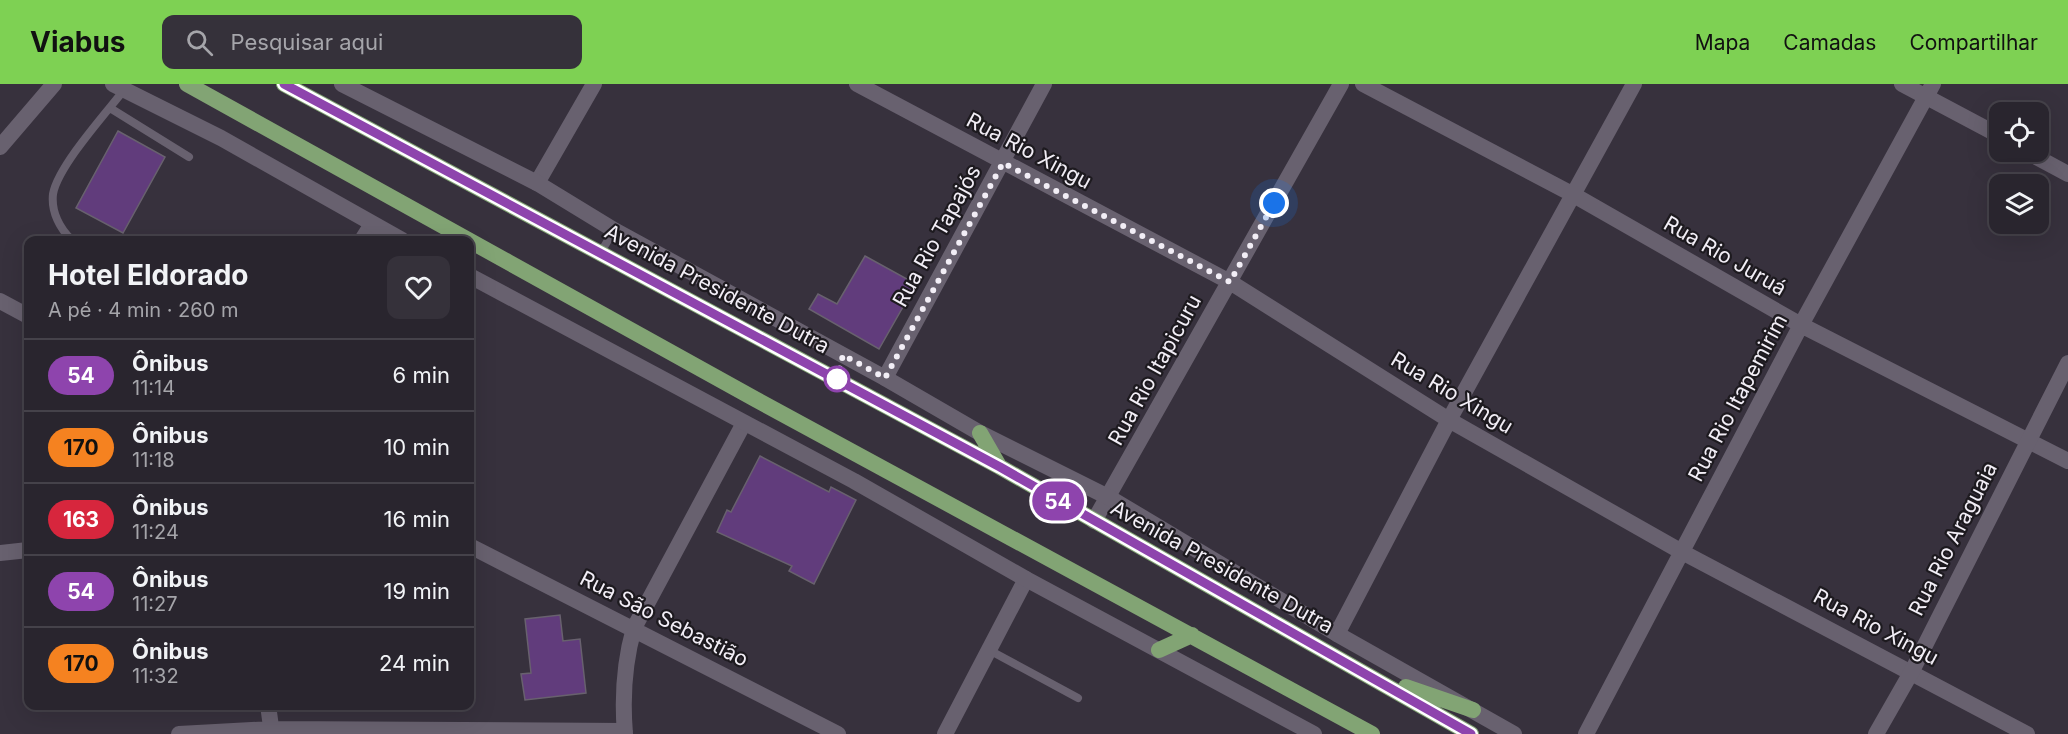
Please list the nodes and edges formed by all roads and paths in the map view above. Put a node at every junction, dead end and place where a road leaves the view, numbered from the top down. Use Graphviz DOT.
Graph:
graph roads {
  1 [pos="54,84"];
  2 [pos="187,84"];
  3 [pos="284,84"];
  4 [pos="342,84"];
  5 [pos="594,84"];
  6 [pos="857,84"];
  7 [pos="1044,84"];
  8 [pos="1341,84"];
  9 [pos="1363,84"];
  10 [pos="1634,84"];
  11 [pos="1902,84"];
  12 [pos="118,87"];
  13 [pos="1930,90"];
  14 [pos="110,108"];
  15 [pos="1989,129"];
  16 [pos="0,147"];
  17 [pos="189,157"];
  18 [pos="2046,162"];
  19 [pos="1003,163"];
  20 [pos="2068,174"];
  21 [pos="537,183"];
  22 [pos="1572,194"];
  23 [pos="372,224"];
  24 [pos="614,230"];
  25 [pos="68,236"];
  26 [pos="364,236"];
  27 [pos="394,236"];
  28 [pos="461,236"];
  29 [pos="474,243"];
  30 [pos="601,252"];
  31 [pos="474,278"];
  32 [pos="1230,282"];
  33 [pos="0,301"];
  34 [pos="24,314"];
  35 [pos="1801,325"];
  36 [pos="2068,363"];
  37 [pos="885,378"];
  38 [pos="1449,420"];
  39 [pos="744,423"];
  40 [pos="980,433"];
  41 [pos="2029,439"];
  42 [pos="2068,461"];
  43 [pos="1000,467"];
  44 [pos="1110,498"];
  45 [pos="1095,521"];
  46 [pos="474,548"];
  47 [pos="24,550"];
  48 [pos="1682,552"];
  49 [pos="0,553"];
  50 [pos="1026,579"];
  51 [pos="634,628"];
  52 [pos="1337,634"];
  53 [pos="1192,635"];
  54 [pos="989,650"];
  55 [pos="1159,650"];
  56 [pos="1912,671"];
  57 [pos="1371,675"];
  58 [pos="1078,698"];
  59 [pos="269,710"];
  60 [pos="1473,710"];
  61 [pos="272,731"];
  62 [pos="625,732"];
  63 [pos="179,734"];
  64 [pos="838,734"];
  65 [pos="945,734"];
  66 [pos="1314,734"];
  67 [pos="1372,734"];
  68 [pos="1471,734"];
  69 [pos="1514,734"];
  70 [pos="1586,734"];
  71 [pos="1876,734"];
  72 [pos="2027,734"];
  1 -- 16 [label="street"];
  2 -- 28 [label="highway"];
  3 -- 30 [label="highway, Avenida Presidente Dutra"];
  4 -- 21 [label="street, Avenida Presidente Dutra"];
  5 -- 21 [label="street"];
  6 -- 19 [label="street, Rua Rio Xingu"];
  7 -- 19 [label="street, Rua Rio Tapajós"];
  8 -- 32 [label="street, Rua Rio Itapicuru"];
  9 -- 22 [label="street, Rua Rio Juruá"];
  10 -- 22 [label="street"];
  11 -- 13 [label="street"];
  12 -- 14 [label="lane"];
  12 -- 23 [label="street"];
  13 -- 15 [label="street"];
  13 -- 35 [label="street, Rua Rio Itapemirim"];
  14 -- 17 [label="lane"];
  14 -- 25 [label="lane"];
  18 -- 20 [label="street"];
  19 -- 32 [label="street, Rua Rio Xingu"];
  19 -- 37 [label="street, Rua Rio Tapajós"];
  21 -- 24 [label="street, Avenida Presidente Dutra"];
  22 -- 35 [label="street, Rua Rio Juruá"];
  22 -- 38 [label="street"];
  23 -- 26 [label="street"];
  23 -- 27 [label="street"];
  24 -- 30 [label="lane"];
  24 -- 37 [label="street, Avenida Presidente Dutra"];
  29 -- 53 [label="highway"];
  30 -- 43 [label="highway, Avenida Presidente Dutra"];
  31 -- 39 [label="street"];
  32 -- 38 [label="street, Rua Rio Xingu"];
  32 -- 44 [label="street, Rua Rio Itapicuru"];
  33 -- 34 [label="street"];
  35 -- 41 [label="street, Rua Rio Juruá"];
  35 -- 48 [label="street, Rua Rio Itapemirim"];
  36 -- 41 [label="street, Rua Rio Araguaia"];
  37 -- 40 [label="street, Avenida Presidente Dutra"];
  38 -- 48 [label="street, Rua Rio Xingu"];
  38 -- 52 [label="street"];
  39 -- 50 [label="street"];
  39 -- 51 [label="street"];
  40 -- 43 [label="highway"];
  40 -- 44 [label="street, Avenida Presidente Dutra"];
  41 -- 42 [label="street, Rua Rio Juruá"];
  41 -- 56 [label="street, Rua Rio Araguaia"];
  43 -- 45 [label="highway, Avenida Presidente Dutra"];
  44 -- 45 [label="street, Rua Rio Itapicuru"];
  44 -- 52 [label="street, Avenida Presidente Dutra"];
  45 -- 57 [label="highway, Avenida Presidente Dutra"];
  46 -- 51 [label="street, Rua São Sebastião"];
  47 -- 49 [label="street"];
  48 -- 56 [label="street, Rua Rio Xingu"];
  48 -- 70 [label="street, Rua Rio Itapemirim"];
  50 -- 54 [label="street"];
  50 -- 55 [label="street"];
  51 -- 62 [label="street"];
  51 -- 64 [label="street, Rua São Sebastião"];
  52 -- 60 [label="street, Avenida Presidente Dutra"];
  53 -- 55 [label="highway"];
  53 -- 67 [label="highway"];
  54 -- 58 [label="lane"];
  54 -- 65 [label="street"];
  55 -- 66 [label="street"];
  56 -- 71 [label="street, Rua Rio Araguaia"];
  56 -- 72 [label="street, Rua Rio Xingu"];
  57 -- 60 [label="highway"];
  57 -- 68 [label="highway, Avenida Presidente Dutra"];
  59 -- 61 [label="street"];
  60 -- 69 [label="street, Avenida Presidente Dutra"];
  61 -- 62 [label="street"];
  61 -- 63 [label="street"];
}
